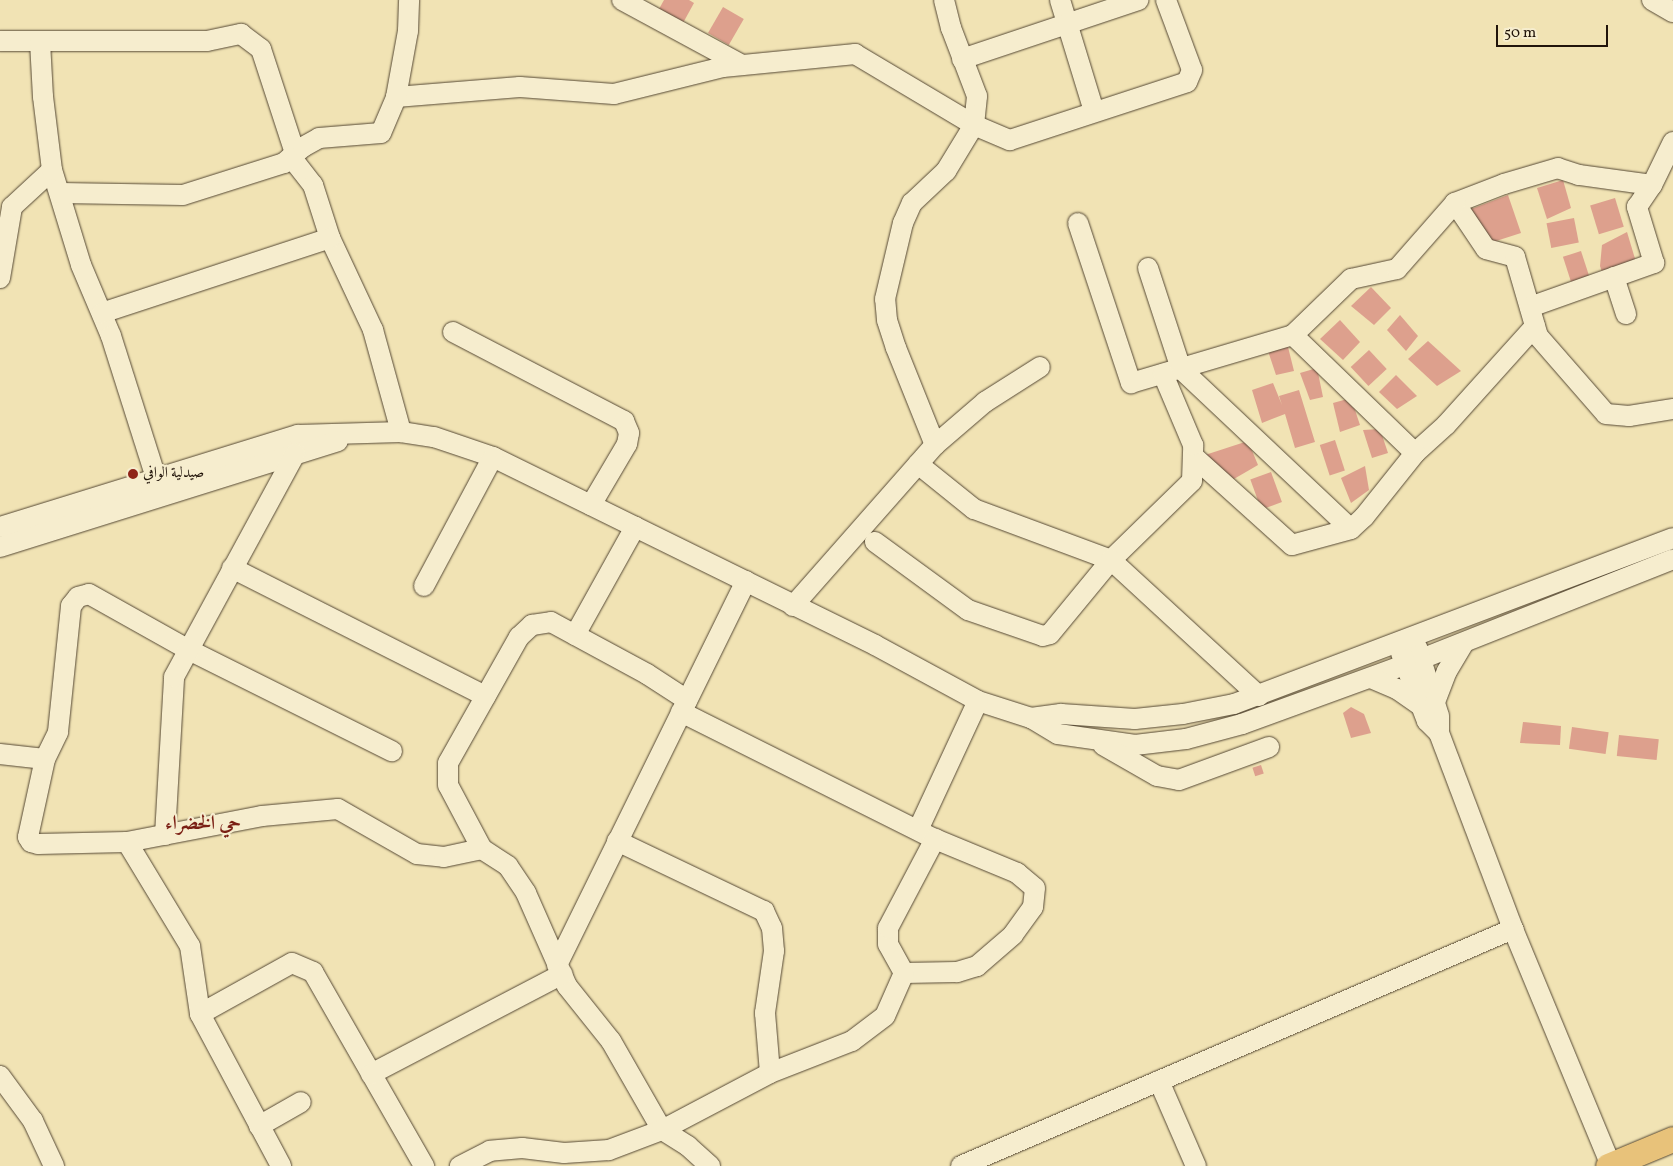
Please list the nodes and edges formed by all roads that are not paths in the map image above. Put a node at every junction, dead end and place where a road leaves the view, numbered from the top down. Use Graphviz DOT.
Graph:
graph roads {
  1 [pos="409,0"];
  2 [pos="622,0"];
  3 [pos="944,0"];
  4 [pos="1060,0"];
  5 [pos="1138,0"];
  6 [pos="1166,0"];
  7 [pos="1652,0"];
  8 [pos="1673,12"];
  9 [pos="1067,24"];
  10 [pos="0,41"];
  11 [pos="40,41"];
  12 [pos="962,59"];
  13 [pos="742,65"];
  14 [pos="396,97"];
  15 [pos="1094,111"];
  16 [pos="974,125"];
  17 [pos="1673,142"];
  18 [pos="293,155"];
  19 [pos="52,170"];
  20 [pos="1652,185"];
  21 [pos="60,193"];
  22 [pos="1455,203"];
  23 [pos="1078,223"];
  24 [pos="330,238"];
  25 [pos="1148,268"];
  26 [pos="1614,277"];
  27 [pos="0,278"];
  28 [pos="1530,307"];
  29 [pos="102,312"];
  30 [pos="1626,314"];
  31 [pos="1535,326"];
  32 [pos="453,332"];
  33 [pos="1293,335"];
  34 [pos="1040,368"];
  35 [pos="1172,372"];
  36 [pos="1673,409"];
  37 [pos="400,432"];
  38 [pos="356,435"];
  39 [pos="935,445"];
  40 [pos="1415,453"];
  41 [pos="295,454"];
  42 [pos="1192,456"];
  43 [pos="493,458"];
  44 [pos="918,464"];
  45 [pos="156,478"];
  46 [pos="591,505"];
  47 [pos="0,527"];
  48 [pos="635,527"];
  49 [pos="1351,529"];
  50 [pos="1673,538"];
  51 [pos="875,542"];
  52 [pos="0,547"];
  53 [pos="1673,559"];
  54 [pos="1111,560"];
  55 [pos="232,568"];
  56 [pos="746,581"];
  57 [pos="424,586"];
  58 [pos="793,606"];
  59 [pos="575,635"];
  60 [pos="1406,641"];
  61 [pos="1464,643"];
  62 [pos="187,649"];
  63 [pos="1413,662"];
  64 [pos="1371,678"];
  65 [pos="485,696"];
  66 [pos="1259,696"];
  67 [pos="978,701"];
  68 [pos="1428,704"];
  69 [pos="684,706"];
  70 [pos="1156,717"];
  71 [pos="1031,718"];
  72 [pos="1099,742"];
  73 [pos="1157,742"];
  74 [pos="1269,748"];
  75 [pos="392,751"];
  76 [pos="0,754"];
  77 [pos="46,759"];
  78 [pos="1164,779"];
  79 [pos="165,835"];
  80 [pos="926,835"];
  81 [pos="617,841"];
  82 [pos="127,842"];
  83 [pos="482,849"];
  84 [pos="1513,929"];
  85 [pos="559,970"];
  86 [pos="904,973"];
  87 [pos="200,1014"];
  88 [pos="770,1073"];
  89 [pos="371,1074"];
  90 [pos="0,1076"];
  91 [pos="1159,1081"];
  92 [pos="0,1100"];
  93 [pos="302,1102"];
  94 [pos="259,1126"];
  95 [pos="662,1130"];
  96 [pos="1673,1139"];
  97 [pos="40,1166"];
  98 [pos="54,1166"];
  99 [pos="281,1166"];
  100 [pos="424,1166"];
  101 [pos="460,1166"];
  102 [pos="710,1166"];
  103 [pos="961,1166"];
  104 [pos="1196,1166"];
  105 [pos="1610,1166"];
  1 -- 14 [label="street"];
  2 -- 13 [label="street"];
  3 -- 12 [label="street"];
  4 -- 9 [label="street"];
  5 -- 9 [label="street"];
  6 -- 15 [label="street"];
  7 -- 8 [label="street"];
  9 -- 12 [label="street"];
  9 -- 15 [label="street"];
  10 -- 11 [label="street"];
  11 -- 18 [label="street"];
  11 -- 19 [label="street"];
  12 -- 16 [label="street"];
  13 -- 14 [label="street"];
  13 -- 16 [label="street"];
  14 -- 18 [label="street"];
  15 -- 16 [label="street"];
  16 -- 39 [label="street"];
  17 -- 20 [label="street"];
  18 -- 21 [label="street"];
  18 -- 24 [label="street"];
  19 -- 21 [label="street"];
  19 -- 27 [label="street"];
  20 -- 22 [label="street"];
  20 -- 26 [label="street"];
  21 -- 29 [label="street"];
  22 -- 28 [label="street"];
  22 -- 33 [label="street"];
  23 -- 35 [label="street"];
  24 -- 29 [label="street"];
  24 -- 37 [label="street"];
  25 -- 35 [label="street"];
  26 -- 28 [label="street"];
  26 -- 30 [label="street"];
  28 -- 31 [label="street"];
  29 -- 45 [label="street"];
  31 -- 36 [label="street"];
  31 -- 40 [label="street"];
  32 -- 46 [label="street"];
  33 -- 35 [label="street"];
  33 -- 40 [label="street"];
  34 -- 39 [label="street"];
  35 -- 42 [label="street"];
  35 -- 49 [label="street"];
  37 -- 38 [label="street"];
  37 -- 43 [label="street"];
  38 -- 41 [label="street"];
  38 -- 45 [label="street"];
  39 -- 44 [label="street"];
  40 -- 49 [label="street"];
  41 -- 52 [label="street"];
  41 -- 55 [label="street"];
  42 -- 49 [label="street"];
  42 -- 54 [label="street"];
  43 -- 46 [label="street"];
  43 -- 57 [label="street"];
  44 -- 54 [label="street"];
  44 -- 58 [label="street"];
  45 -- 47 [label="street"];
  46 -- 48 [label="street"];
  48 -- 56 [label="street"];
  48 -- 59 [label="street"];
  50 -- 60 [label="street"];
  51 -- 54 [label="street"];
  53 -- 61 [label="street"];
  54 -- 66 [label="street"];
  55 -- 62 [label="street"];
  55 -- 65 [label="street"];
  56 -- 58 [label="street"];
  56 -- 69 [label="street"];
  58 -- 67 [label="street"];
  59 -- 65 [label="street"];
  59 -- 69 [label="street"];
  60 -- 63 [label="street"];
  60 -- 66 [label="street"];
  61 -- 63 [label="street"];
  61 -- 68 [label="street"];
  62 -- 75 [label="street"];
  62 -- 77 [label="street"];
  62 -- 79 [label="street"];
  63 -- 64 [label="street"];
  63 -- 68 [label="street"];
  64 -- 68 [label="street"];
  64 -- 73 [label="street"];
  65 -- 83 [label="street"];
  66 -- 70 [label="street"];
  67 -- 71 [label="street"];
  67 -- 80 [label="street"];
  68 -- 84 [label="street"];
  69 -- 80 [label="street"];
  69 -- 81 [label="street"];
  70 -- 71 [label="street"];
  70 -- 73 [label="street"];
  71 -- 72 [label="street"];
  72 -- 73 [label="street"];
  72 -- 78 [label="street"];
  73 -- 78 [label="street"];
  74 -- 78 [label="street"];
  76 -- 77 [label="street"];
  77 -- 82 [label="street"];
  79 -- 82 [label="street"];
  79 -- 83 [label="street"];
  80 -- 86 [label="street"];
  80 -- 86 [label="street"];
  81 -- 85 [label="street"];
  81 -- 88 [label="street"];
  82 -- 87 [label="street"];
  83 -- 85 [label="street"];
  84 -- 91 [label="street"];
  84 -- 105 [label="street"];
  85 -- 89 [label="street"];
  85 -- 95 [label="street"];
  86 -- 88 [label="street"];
  87 -- 89 [label="street"];
  87 -- 94 [label="street"];
  88 -- 95 [label="street"];
  89 -- 100 [label="street"];
  90 -- 98 [label="street"];
  91 -- 103 [label="street"];
  91 -- 104 [label="street"];
  92 -- 97 [label="street"];
  93 -- 94 [label="street"];
  94 -- 99 [label="street"];
  95 -- 101 [label="street"];
  95 -- 102 [label="street"];
  96 -- 105 [label="main road"];
}
